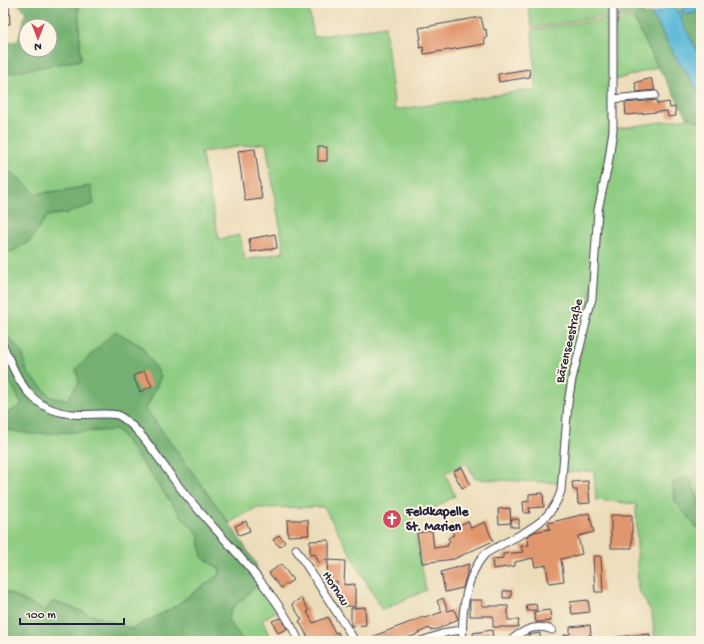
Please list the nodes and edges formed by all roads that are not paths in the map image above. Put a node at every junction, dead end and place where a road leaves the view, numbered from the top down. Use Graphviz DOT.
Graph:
graph roads {
  1 [pos="613,3"];
  2 [pos="618,3"];
  3 [pos="614,16"];
  4 [pos="655,96"];
  5 [pos="613,99"];
  6 [pos="3,345"];
  7 [pos="296,549"];
  8 [pos="462,630"];
  9 [pos="552,630"];
  10 [pos="299,641"];
  11 [pos="355,641"];
  12 [pos="421,641"];
  13 [pos="463,641"];
  14 [pos="510,641"];
  1 -- 3 [label="street, Bärenseestraße"];
  2 -- 3 [label="street"];
  3 -- 5 [label="street, Bärenseestraße"];
  4 -- 5 [label="street"];
  5 -- 8 [label="street, Bärenseestraße"];
  6 -- 10 [label="street"];
  7 -- 11 [label="street, Hornau"];
  8 -- 12 [label="street"];
  8 -- 13 [label="street, Bärenseestraße"];
  9 -- 14 [label="street"];
}
